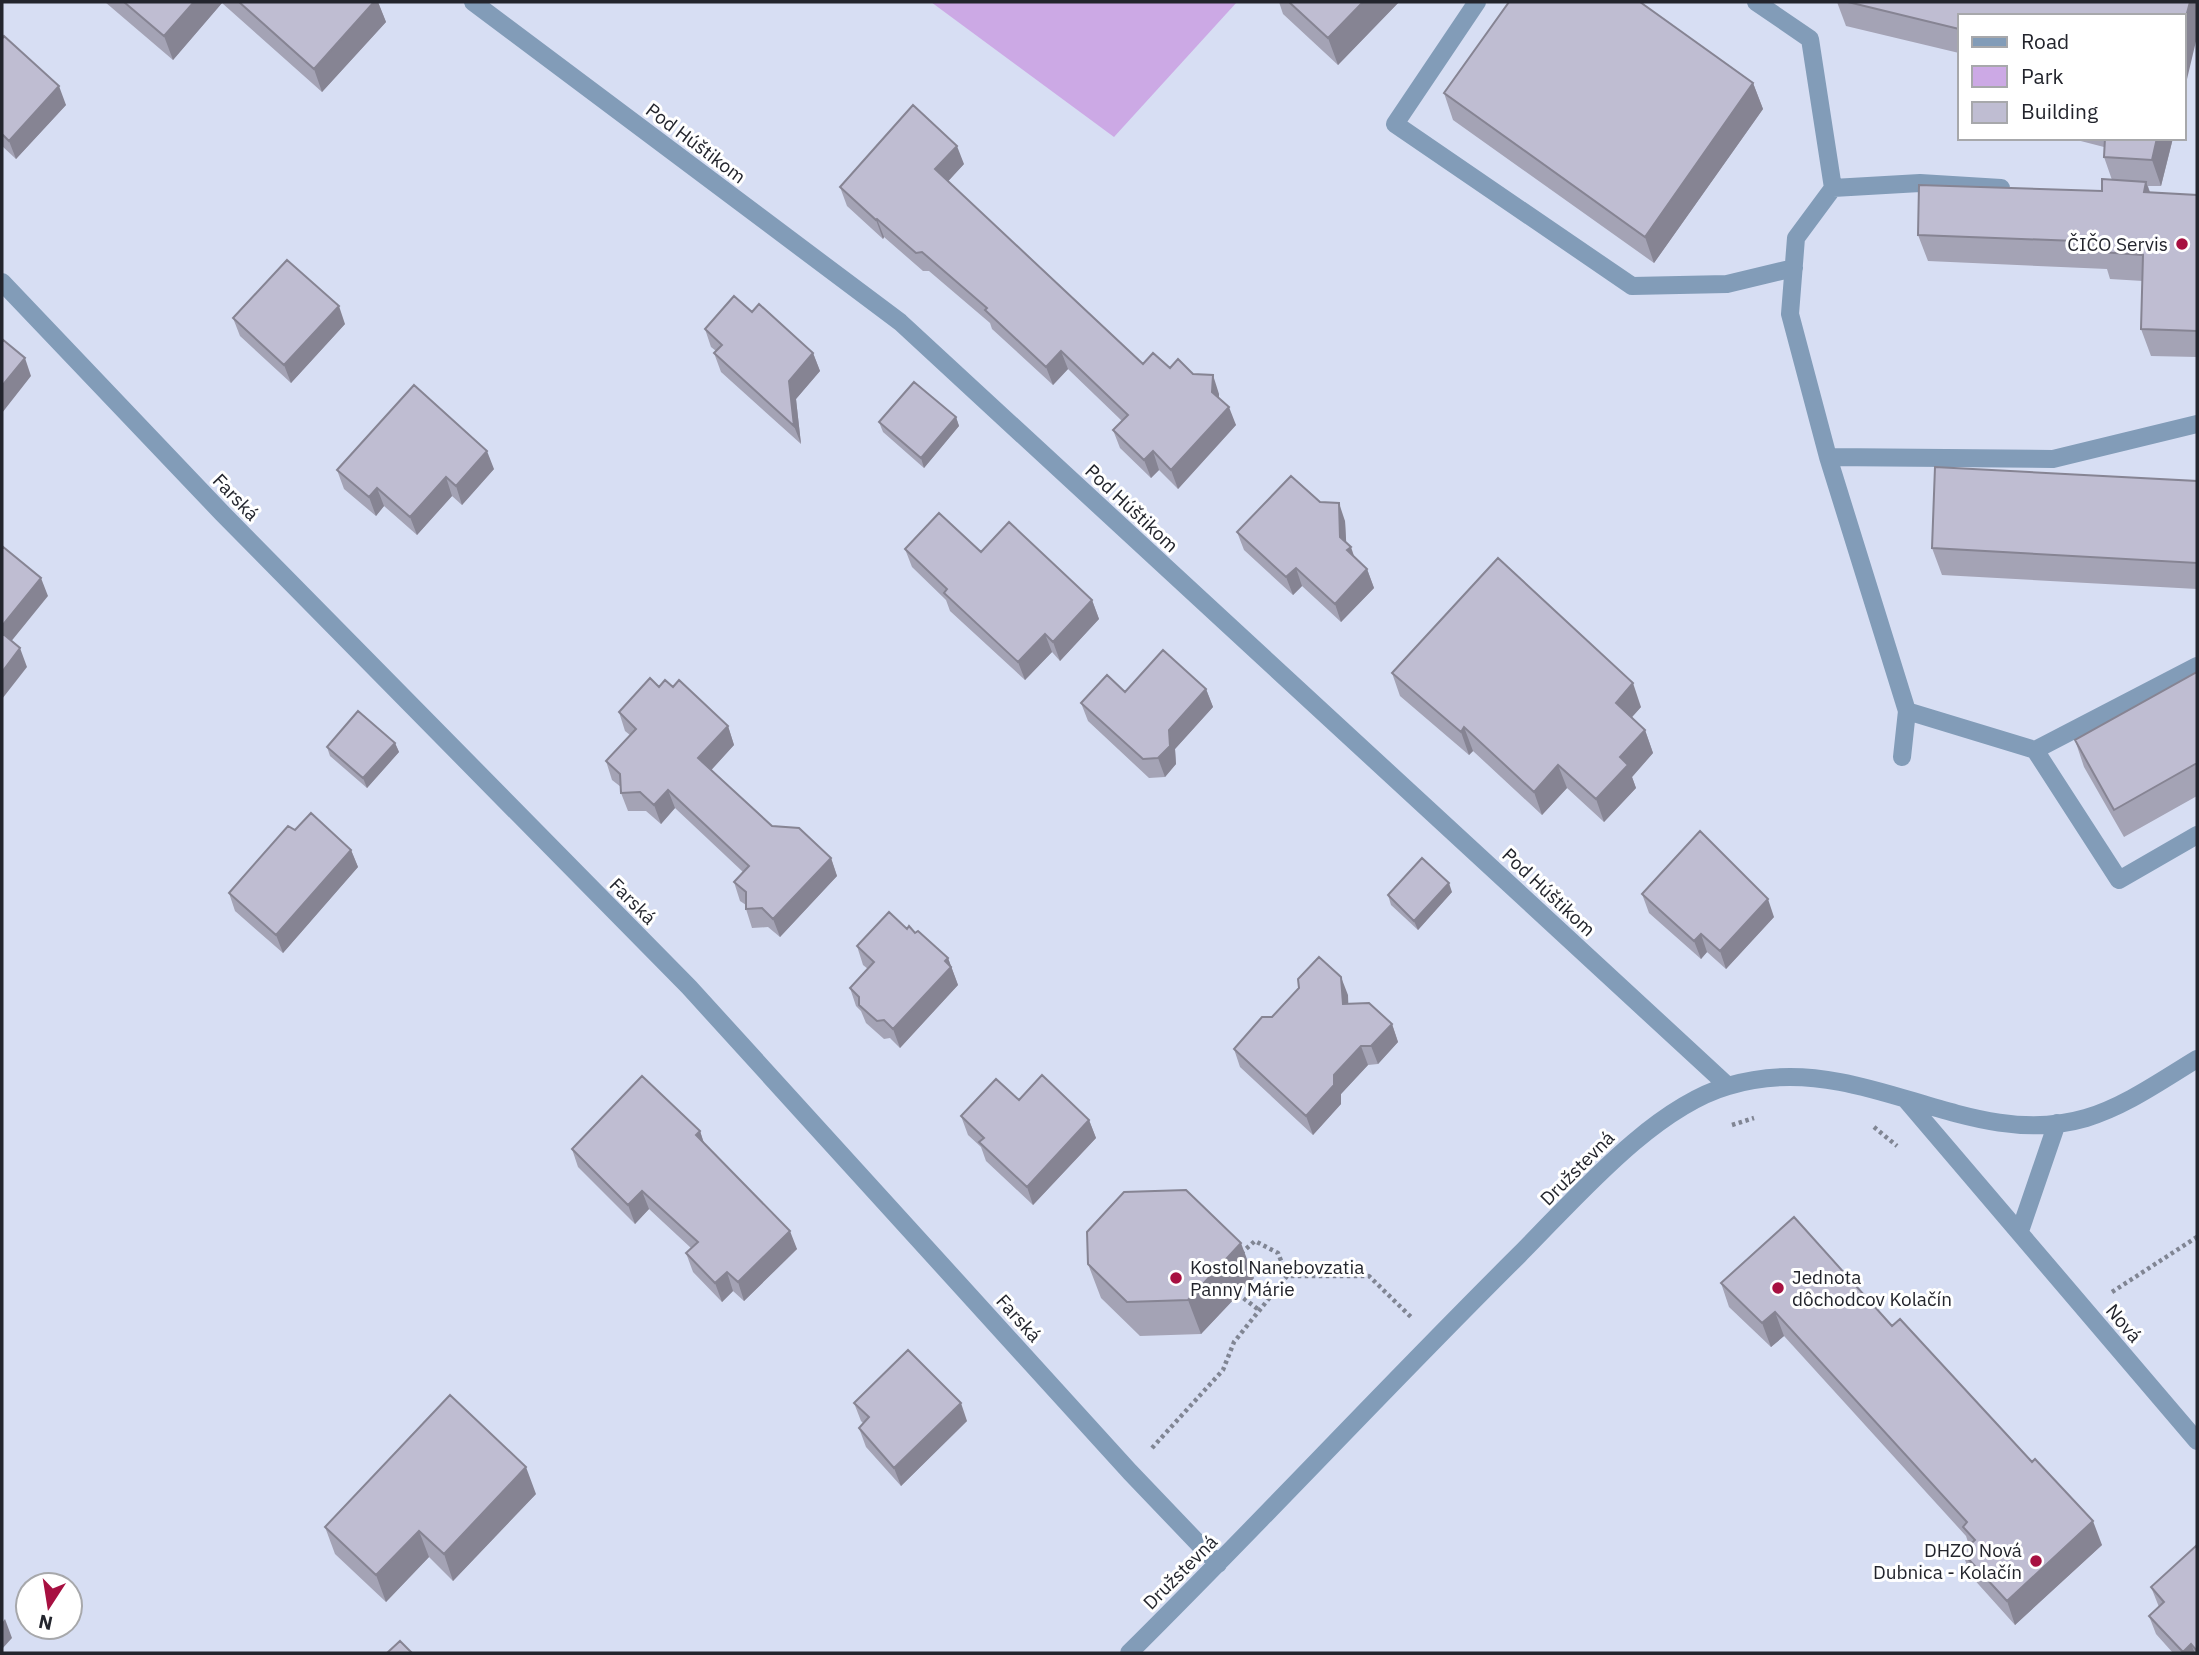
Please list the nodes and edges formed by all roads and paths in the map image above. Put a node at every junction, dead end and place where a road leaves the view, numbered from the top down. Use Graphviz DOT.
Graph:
graph roads {
  1 [pos="473,2"];
  2 [pos="1477,2"];
  3 [pos="1756,2"];
  4 [pos="1833,188"];
  5 [pos="2017,189"];
  6 [pos="1794,268"];
  7 [pos="2,282"];
  8 [pos="2197,424"];
  9 [pos="1828,457"];
  10 [pos="2197,666"];
  11 [pos="1907,711"];
  12 [pos="2035,750"];
  13 [pos="1902,757"];
  14 [pos="2197,835"];
  15 [pos="2197,1059"];
  16 [pos="1728,1086"];
  17 [pos="1907,1101"];
  18 [pos="1757,1117"];
  19 [pos="2057,1123"];
  20 [pos="1732,1125"];
  21 [pos="2020,1231"];
  22 [pos="2197,1237"];
  23 [pos="1234,1259"];
  24 [pos="1287,1276"];
  25 [pos="1238,1294"];
  26 [pos="2085,1309"];
  27 [pos="1259,1310"];
  28 [pos="1405,1310"];
  29 [pos="2197,1441"];
  30 [pos="1130,1472"];
  31 [pos="1218,1564"];
  32 [pos="1129,1653"];
  1 -- 16 [label="street, Pod Húštikom"];
  2 -- 6 [label="street"];
  3 -- 4 [label="street"];
  4 -- 5 [label="street"];
  4 -- 6 [label="street"];
  6 -- 9 [label="street"];
  7 -- 30 [label="street, Farská"];
  8 -- 9 [label="street"];
  9 -- 11 [label="street"];
  10 -- 12 [label="street"];
  11 -- 12 [label="street"];
  11 -- 13 [label="street"];
  12 -- 14 [label="street"];
  15 -- 19 [label="street, Družstevná"];
  16 -- 17 [label="street, Družstevná"];
  16 -- 31 [label="street, Družstevná"];
  17 -- 19 [label="street, Družstevná"];
  17 -- 21 [label="street, Nová"];
  18 -- 20 [label="path"];
  19 -- 21 [label="street"];
  21 -- 26 [label="street, Nová"];
  22 -- 26 [label="path"];
  23 -- 24 [label="path"];
  24 -- 27 [label="path"];
  24 -- 28 [label="path"];
  25 -- 27 [label="path"];
  26 -- 29 [label="street, Nová"];
  27 -- 30 [label="path"];
  30 -- 31 [label="street, Farská"];
  31 -- 32 [label="street, Družstevná"];
}
